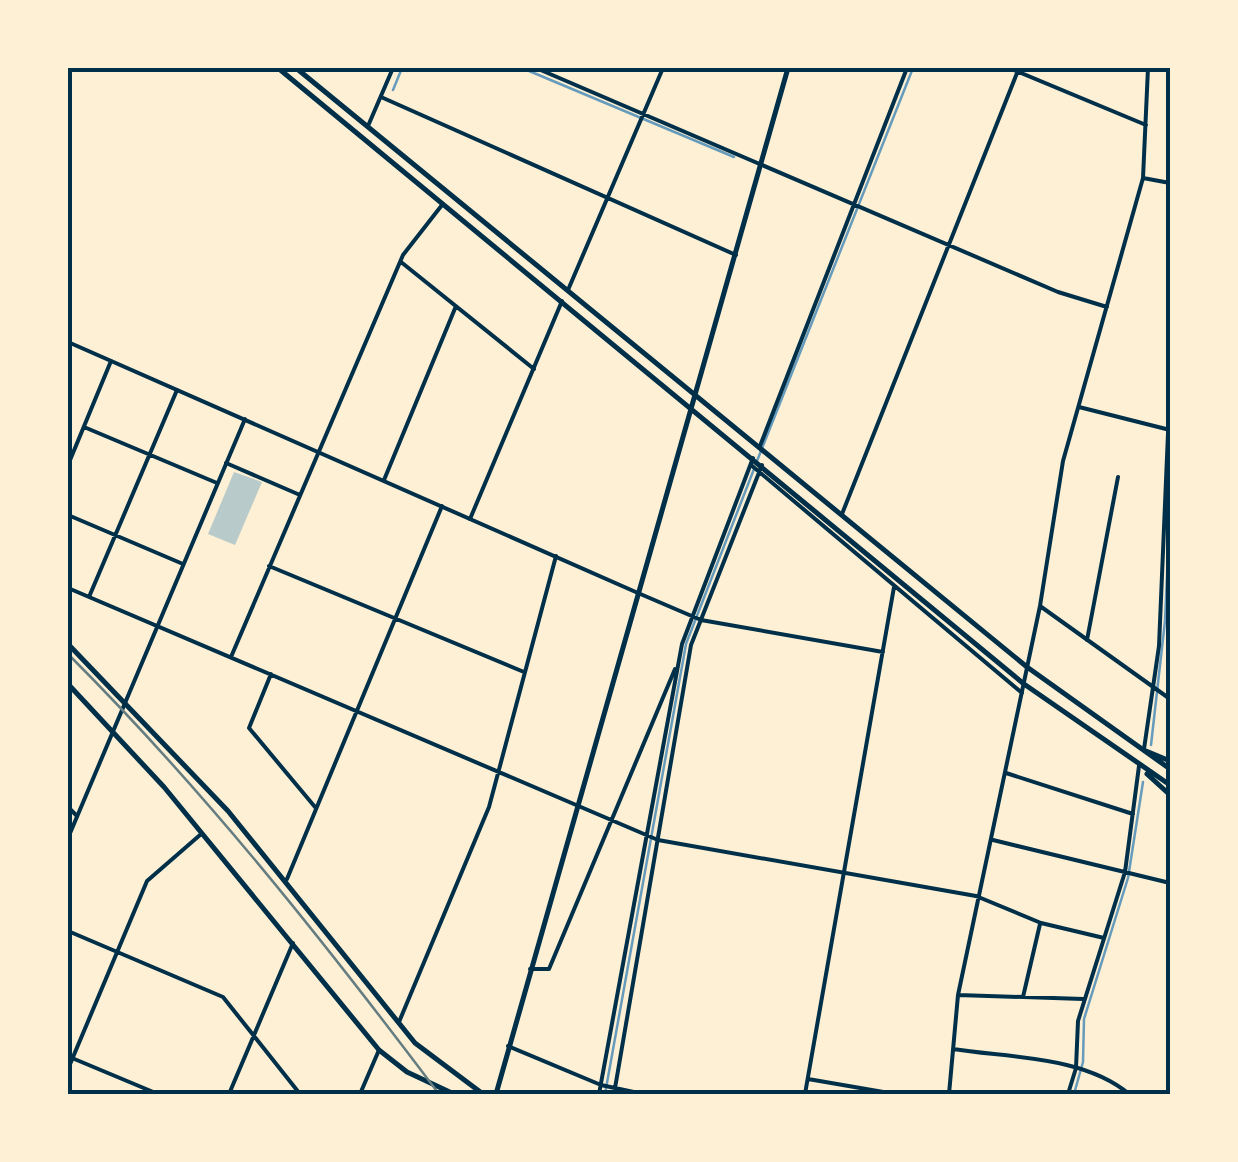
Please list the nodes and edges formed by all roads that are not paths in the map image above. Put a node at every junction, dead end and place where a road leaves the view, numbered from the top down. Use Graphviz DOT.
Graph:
graph roads {
  1 [pos="278,68"];
  2 [pos="296,68"];
  3 [pos="393,68"];
  4 [pos="536,68"];
  5 [pos="663,68"];
  6 [pos="788,68"];
  7 [pos="907,68"];
  8 [pos="1009,68"];
  9 [pos="1148,68"];
  10 [pos="1018,69"];
  11 [pos="380,97"];
  12 [pos="644,113"];
  13 [pos="1146,125"];
  14 [pos="368,126"];
  15 [pos="761,161"];
  16 [pos="1143,178"];
  17 [pos="1170,183"];
  18 [pos="606,200"];
  19 [pos="854,202"];
  20 [pos="444,203"];
  21 [pos="949,244"];
  22 [pos="736,255"];
  23 [pos="400,261"];
  24 [pos="568,290"];
  25 [pos="562,300"];
  26 [pos="456,306"];
  27 [pos="1107,307"];
  28 [pos="68,342"];
  29 [pos="111,360"];
  30 [pos="534,369"];
  31 [pos="1170,386"];
  32 [pos="177,389"];
  33 [pos="696,394"];
  34 [pos="1079,406"];
  35 [pos="692,408"];
  36 [pos="245,419"];
  37 [pos="84,427"];
  38 [pos="1169,429"];
  39 [pos="760,446"];
  40 [pos="319,451"];
  41 [pos="150,455"];
  42 [pos="752,462"];
  43 [pos="226,463"];
  44 [pos="68,465"];
  45 [pos="760,469"];
  46 [pos="1118,477"];
  47 [pos="384,480"];
  48 [pos="218,484"];
  49 [pos="300,495"];
  50 [pos="442,506"];
  51 [pos="842,514"];
  52 [pos="68,515"];
  53 [pos="470,518"];
  54 [pos="115,535"];
  55 [pos="556,556"];
  56 [pos="183,564"];
  57 [pos="270,566"];
  58 [pos="1162,566"];
  59 [pos="1170,567"];
  60 [pos="894,587"];
  61 [pos="68,588"];
  62 [pos="638,593"];
  63 [pos="89,597"];
  64 [pos="1040,606"];
  65 [pos="692,617"];
  66 [pos="394,618"];
  67 [pos="701,620"];
  68 [pos="157,626"];
  69 [pos="1087,640"];
  70 [pos="68,644"];
  71 [pos="883,652"];
  72 [pos="231,656"];
  73 [pos="678,663"];
  74 [pos="1028,667"];
  75 [pos="524,672"];
  76 [pos="270,674"];
  77 [pos="68,684"];
  78 [pos="1024,684"];
  79 [pos="1154,689"];
  80 [pos="1022,694"];
  81 [pos="1170,699"];
  82 [pos="126,703"];
  83 [pos="355,711"];
  84 [pos="114,730"];
  85 [pos="1144,751"];
  86 [pos="1170,761"];
  87 [pos="1139,766"];
  88 [pos="1170,769"];
  89 [pos="1006,772"];
  90 [pos="497,774"];
  91 [pos="1170,785"];
  92 [pos="1170,795"];
  93 [pos="315,806"];
  94 [pos="68,807"];
  95 [pos="577,807"];
  96 [pos="1133,814"];
  97 [pos="77,816"];
  98 [pos="610,823"];
  99 [pos="202,832"];
  100 [pos="68,838"];
  101 [pos="647,838"];
  102 [pos="658,840"];
  103 [pos="993,840"];
  104 [pos="844,872"];
  105 [pos="1125,872"];
  106 [pos="287,880"];
  107 [pos="1170,883"];
  108 [pos="976,896"];
  109 [pos="1040,922"];
  110 [pos="68,931"];
  111 [pos="1104,938"];
  112 [pos="293,943"];
  113 [pos="117,952"];
  114 [pos="530,969"];
  115 [pos="958,995"];
  116 [pos="1023,997"];
  117 [pos="1085,999"];
  118 [pos="398,1022"];
  119 [pos="255,1036"];
  120 [pos="508,1046"];
  121 [pos="952,1049"];
  122 [pos="379,1050"];
  123 [pos="72,1058"];
  124 [pos="1076,1068"];
  125 [pos="68,1070"];
  126 [pos="808,1079"];
  127 [pos="600,1085"];
  128 [pos="614,1092"];
  129 [pos="158,1094"];
  130 [pos="229,1094"];
  131 [pos="300,1094"];
  132 [pos="360,1094"];
  133 [pos="454,1094"];
  134 [pos="483,1094"];
  135 [pos="496,1094"];
  136 [pos="599,1094"];
  137 [pos="644,1094"];
  138 [pos="805,1094"];
  139 [pos="895,1094"];
  140 [pos="948,1094"];
  141 [pos="1068,1094"];
  142 [pos="1129,1094"];
  1 -- 20 [label="main road"];
  2 -- 14 [label="main road"];
  3 -- 11 [label="street"];
  4 -- 12 [label="street"];
  5 -- 12 [label="street"];
  6 -- 15 [label="main road"];
  7 -- 19 [label="street"];
  8 -- 10 [label="street"];
  9 -- 13 [label="street"];
  10 -- 13 [label="street"];
  10 -- 21 [label="street"];
  11 -- 14 [label="street"];
  11 -- 18 [label="street"];
  12 -- 15 [label="street"];
  12 -- 18 [label="street"];
  13 -- 16 [label="street"];
  14 -- 24 [label="main road"];
  15 -- 19 [label="street"];
  15 -- 22 [label="main road"];
  16 -- 17 [label="street"];
  16 -- 27 [label="street"];
  18 -- 22 [label="street"];
  18 -- 24 [label="street"];
  19 -- 21 [label="street"];
  19 -- 39 [label="street"];
  20 -- 23 [label="street"];
  20 -- 25 [label="main road"];
  21 -- 27 [label="street"];
  21 -- 51 [label="street"];
  22 -- 33 [label="main road"];
  23 -- 26 [label="street"];
  23 -- 40 [label="street"];
  24 -- 33 [label="main road"];
  25 -- 30 [label="street"];
  25 -- 35 [label="main road"];
  26 -- 30 [label="street"];
  26 -- 47 [label="street"];
  27 -- 34 [label="street"];
  28 -- 29 [label="street"];
  29 -- 32 [label="street"];
  29 -- 37 [label="street"];
  30 -- 53 [label="street"];
  31 -- 38 [label="street"];
  32 -- 36 [label="street"];
  32 -- 41 [label="street"];
  33 -- 35 [label="main road"];
  33 -- 39 [label="main road"];
  34 -- 38 [label="street"];
  34 -- 64 [label="street"];
  35 -- 42 [label="main road"];
  35 -- 62 [label="main road"];
  36 -- 40 [label="street"];
  36 -- 43 [label="street"];
  37 -- 41 [label="street"];
  37 -- 44 [label="street"];
  38 -- 58 [label="street"];
  39 -- 51 [label="main road"];
  40 -- 47 [label="street"];
  40 -- 49 [label="street"];
  41 -- 48 [label="street"];
  41 -- 54 [label="street"];
  42 -- 45 [label="main road"];
  42 -- 65 [label="street"];
  43 -- 48 [label="street"];
  43 -- 49 [label="street"];
  45 -- 60 [label="street"];
  45 -- 67 [label="street"];
  45 -- 78 [label="main road"];
  46 -- 69 [label="street"];
  47 -- 50 [label="street"];
  48 -- 56 [label="street"];
  49 -- 57 [label="street"];
  50 -- 53 [label="street"];
  50 -- 66 [label="street"];
  51 -- 74 [label="main road"];
  52 -- 54 [label="street"];
  53 -- 55 [label="street"];
  54 -- 56 [label="street"];
  54 -- 63 [label="street"];
  55 -- 62 [label="street"];
  55 -- 75 [label="street"];
  56 -- 68 [label="street"];
  57 -- 66 [label="street"];
  57 -- 72 [label="street"];
  58 -- 59 [label="street"];
  58 -- 79 [label="street"];
  60 -- 71 [label="street"];
  60 -- 80 [label="street"];
  61 -- 63 [label="street"];
  62 -- 65 [label="street"];
  62 -- 95 [label="main road"];
  63 -- 68 [label="street"];
  64 -- 69 [label="street"];
  64 -- 74 [label="street"];
  65 -- 67 [label="street"];
  65 -- 73 [label="street"];
  66 -- 75 [label="street"];
  66 -- 83 [label="street"];
  67 -- 71 [label="street"];
  67 -- 102 [label="street"];
  68 -- 72 [label="street"];
  68 -- 82 [label="street"];
  69 -- 79 [label="street"];
  70 -- 82 [label="main road"];
  71 -- 104 [label="street"];
  72 -- 76 [label="street"];
  73 -- 98 [label="street"];
  73 -- 101 [label="street"];
  74 -- 78 [label="street"];
  74 -- 85 [label="main road"];
  75 -- 90 [label="street"];
  76 -- 83 [label="street"];
  76 -- 93 [label="street"];
  77 -- 84 [label="main road"];
  78 -- 80 [label="street"];
  78 -- 87 [label="main road"];
  79 -- 81 [label="street"];
  79 -- 85 [label="street"];
  80 -- 89 [label="street"];
  82 -- 84 [label="street"];
  82 -- 106 [label="main road"];
  83 -- 90 [label="street"];
  83 -- 93 [label="street"];
  84 -- 97 [label="street"];
  84 -- 99 [label="main road"];
  85 -- 86 [label="main road"];
  85 -- 88 [label="main road"];
  87 -- 91 [label="main road"];
  87 -- 92 [label="main road"];
  87 -- 96 [label="street"];
  89 -- 96 [label="street"];
  89 -- 103 [label="street"];
  90 -- 95 [label="street"];
  90 -- 118 [label="street"];
  93 -- 106 [label="street"];
  94 -- 97 [label="street"];
  95 -- 98 [label="street"];
  95 -- 114 [label="main road"];
  96 -- 105 [label="street"];
  97 -- 100 [label="street"];
  98 -- 101 [label="street"];
  98 -- 114 [label="street"];
  99 -- 112 [label="main road"];
  99 -- 113 [label="street"];
  101 -- 102 [label="street"];
  101 -- 127 [label="street"];
  102 -- 104 [label="street"];
  102 -- 128 [label="street"];
  103 -- 105 [label="street"];
  103 -- 108 [label="street"];
  104 -- 108 [label="street"];
  104 -- 126 [label="street"];
  105 -- 107 [label="street"];
  105 -- 111 [label="street"];
  106 -- 118 [label="main road"];
  108 -- 109 [label="street"];
  108 -- 115 [label="street"];
  109 -- 111 [label="street"];
  109 -- 116 [label="street"];
  110 -- 113 [label="street"];
  111 -- 117 [label="street"];
  112 -- 119 [label="street"];
  112 -- 122 [label="main road"];
  113 -- 119 [label="street"];
  113 -- 123 [label="street"];
  114 -- 120 [label="main road"];
  115 -- 116 [label="street"];
  115 -- 121 [label="street"];
  116 -- 117 [label="street"];
  117 -- 124 [label="street"];
  118 -- 134 [label="main road"];
  119 -- 130 [label="street"];
  119 -- 131 [label="street"];
  120 -- 127 [label="street"];
  120 -- 135 [label="main road"];
  121 -- 124 [label="street"];
  121 -- 140 [label="street"];
  122 -- 132 [label="street"];
  122 -- 133 [label="main road"];
  123 -- 125 [label="street"];
  123 -- 129 [label="street"];
  124 -- 141 [label="street"];
  124 -- 142 [label="street"];
  126 -- 138 [label="street"];
  126 -- 139 [label="street"];
  127 -- 128 [label="street"];
  127 -- 136 [label="street"];
  128 -- 137 [label="street"];
}
